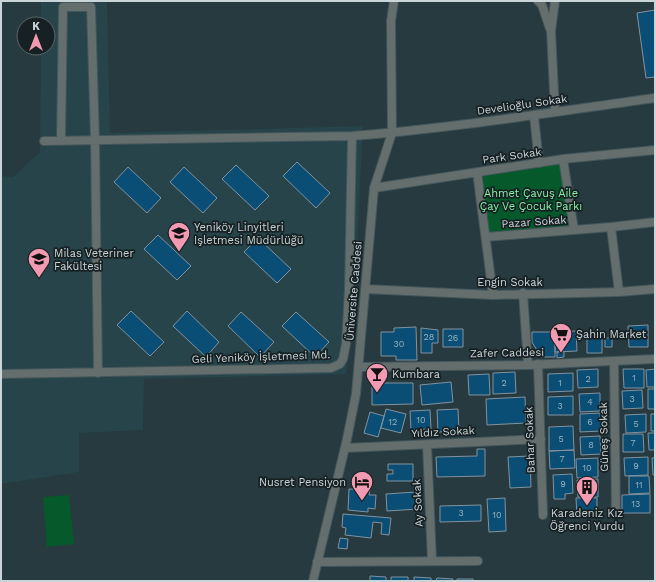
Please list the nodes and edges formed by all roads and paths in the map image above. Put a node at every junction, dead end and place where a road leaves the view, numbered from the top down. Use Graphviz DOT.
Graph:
graph roads {
  1 [pos="394,1"];
  2 [pos="538,1"];
  3 [pos="555,1"];
  4 [pos="551,31"];
  5 [pos="655,98"];
  6 [pos="555,112"];
  7 [pos="534,116"];
  8 [pos="392,133"];
  9 [pos="352,136"];
  10 [pos="60,140"];
  11 [pos="95,140"];
  12 [pos="44,141"];
  13 [pos="655,150"];
  14 [pos="563,159"];
  15 [pos="539,163"];
  16 [pos="477,172"];
  17 [pos="374,188"];
  18 [pos="655,222"];
  19 [pos="611,227"];
  20 [pos="574,230"];
  21 [pos="486,237"];
  22 [pos="365,289"];
  23 [pos="655,289"];
  24 [pos="619,292"];
  25 [pos="523,293"];
  26 [pos="493,295"];
  27 [pos="655,360"];
  28 [pos="614,361"];
  29 [pos="538,364"];
  30 [pos="528,365"];
  31 [pos="359,366"];
  32 [pos="98,373"];
  33 [pos="1,374"];
  34 [pos="542,439"];
  35 [pos="426,444"];
  36 [pos="345,448"];
  37 [pos="616,513"];
  38 [pos="543,515"];
  39 [pos="432,561"];
  40 [pos="478,561"];
  41 [pos="317,562"];
  42 [pos="313,581"];
  1 -- 8 [label="street, Üniversite Caddesi"];
  2 -- 4 [label="street"];
  3 -- 4 [label="street"];
  4 -- 6 [label="street"];
  5 -- 6 [label="street, Develioğlu Sokak"];
  6 -- 7 [label="street, Develioğlu Sokak"];
  7 -- 8 [label="street, Develioğlu Sokak"];
  7 -- 15 [label="street"];
  8 -- 9 [label="street"];
  8 -- 17 [label="street, Üniversite Caddesi"];
  9 -- 11 [label="street"];
  9 -- 32 [label="street, Geli Yeniköy İşletmesi Md."];
  10 -- 11 [label="street"];
  10 -- 11 [label="street"];
  10 -- 12 [label="street"];
  11 -- 32 [label="street"];
  13 -- 14 [label="street, Park Sokak"];
  14 -- 15 [label="street, Park Sokak"];
  14 -- 20 [label="street"];
  15 -- 16 [label="street, Park Sokak"];
  16 -- 17 [label="street, Park Sokak"];
  16 -- 21 [label="street"];
  17 -- 22 [label="street, Üniversite Caddesi"];
  18 -- 19 [label="street, Pazar Sokak"];
  19 -- 20 [label="street, Pazar Sokak"];
  19 -- 24 [label="street"];
  20 -- 21 [label="street, Pazar Sokak"];
  21 -- 26 [label="street"];
  22 -- 26 [label="street, Engin Sokak"];
  22 -- 31 [label="street, Üniversite Caddesi"];
  23 -- 24 [label="street, Engin Sokak"];
  24 -- 25 [label="street, Engin Sokak"];
  25 -- 26 [label="street, Engin Sokak"];
  25 -- 30 [label="street"];
  27 -- 28 [label="street, Zafer Caddesi"];
  28 -- 29 [label="street, Zafer Caddesi"];
  28 -- 37 [label="street, Güneş Sokak"];
  29 -- 30 [label="street, Zafer Caddesi"];
  29 -- 34 [label="street, Bahar Sokak"];
  30 -- 31 [label="street, Zafer Caddesi"];
  31 -- 36 [label="street, Üniversite Caddesi"];
  32 -- 33 [label="street, Geli Yeniköy İşletmesi Md."];
  34 -- 35 [label="street, Yıldız Sokak"];
  34 -- 38 [label="street, Bahar Sokak"];
  35 -- 36 [label="street, Yıldız Sokak"];
  35 -- 39 [label="street, Ay Sokak"];
  36 -- 41 [label="street, Üniversite Caddesi"];
  39 -- 40 [label="street"];
  39 -- 41 [label="street"];
  41 -- 42 [label="street, Üniversite Caddesi"];
}
